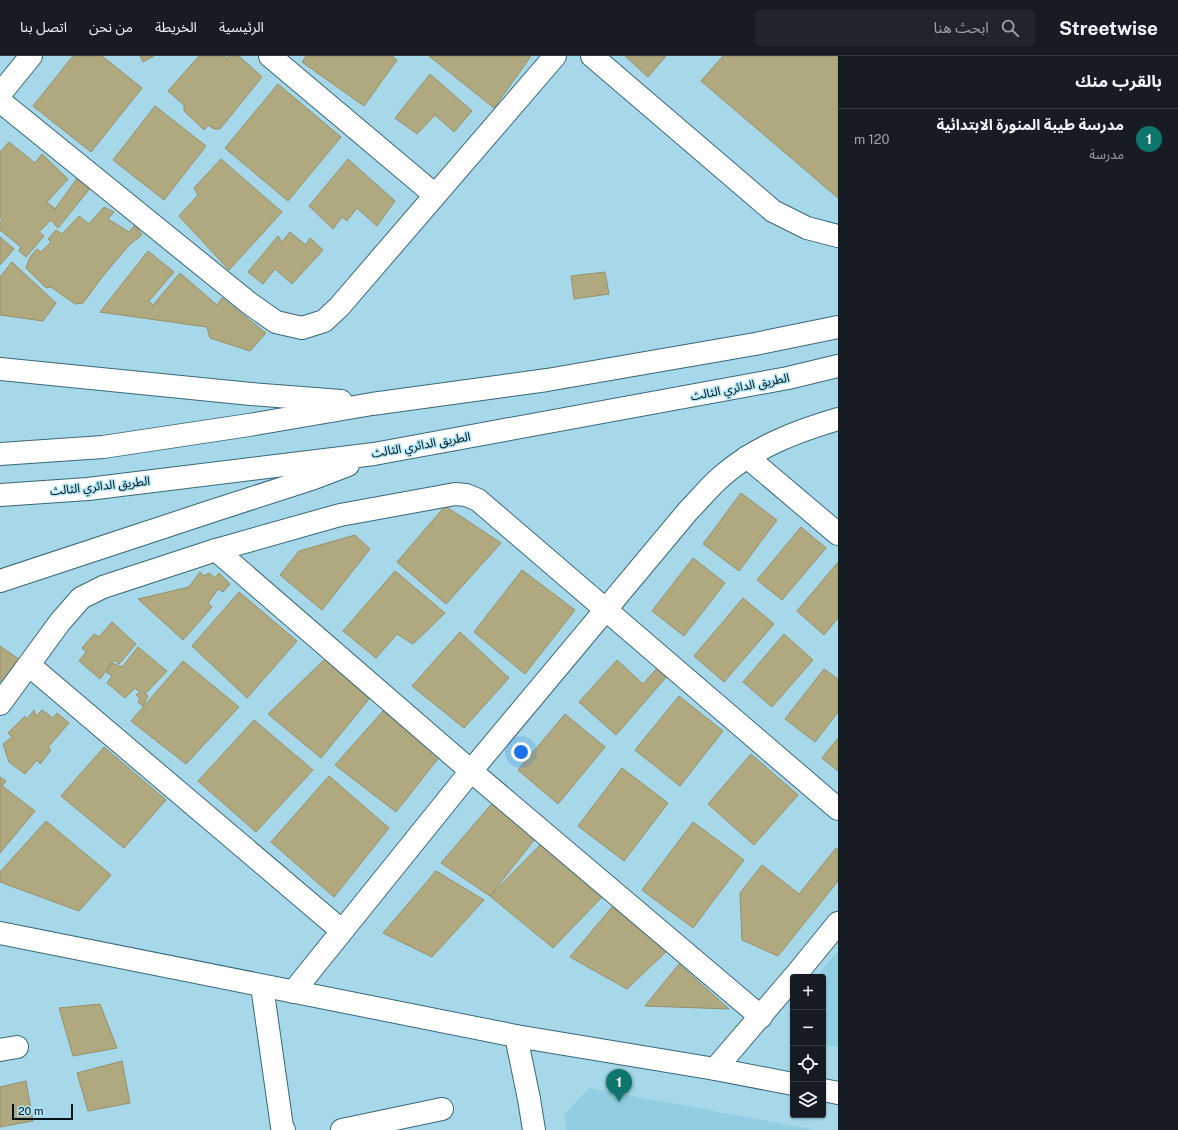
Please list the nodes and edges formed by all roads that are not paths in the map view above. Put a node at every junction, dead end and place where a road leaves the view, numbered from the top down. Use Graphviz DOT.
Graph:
graph roads {
  1 [pos="31,56"];
  2 [pos="270,56"];
  3 [pos="555,56"];
  4 [pos="592,56"];
  5 [pos="0,94"];
  6 [pos="0,101"];
  7 [pos="435,195"];
  8 [pos="838,236"];
  9 [pos="838,327"];
  10 [pos="838,366"];
  11 [pos="0,369"];
  12 [pos="372,404"];
  13 [pos="838,419"];
  14 [pos="0,454"];
  15 [pos="374,454"];
  16 [pos="747,457"];
  17 [pos="0,495"];
  18 [pos="838,534"];
  19 [pos="216,550"];
  20 [pos="0,581"];
  21 [pos="606,610"];
  22 [pos="29,665"];
  23 [pos="0,704"];
  24 [pos="472,771"];
  25 [pos="838,808"];
  26 [pos="838,924"];
  27 [pos="342,930"];
  28 [pos="0,933"];
  29 [pos="796,974"];
  30 [pos="790,982"];
  31 [pos="262,986"];
  32 [pos="293,992"];
  33 [pos="761,1016"];
  34 [pos="516,1036"];
  35 [pos="716,1069"];
  36 [pos="790,1083"];
  37 [pos="826,1091"];
  38 [pos="838,1093"];
  39 [pos="442,1109"];
  40 [pos="284,1130"];
  41 [pos="342,1130"];
  42 [pos="534,1130"];
  1 -- 5 [label="main road"];
  2 -- 7 [label="main road"];
  3 -- 7 [label="main road"];
  4 -- 8 [label="main road"];
  6 -- 7 [label="main road"];
  9 -- 12 [label="main road"];
  10 -- 15 [label="main road, الطريق الدائري الثالث"];
  11 -- 12 [label="main road"];
  12 -- 14 [label="main road"];
  13 -- 16 [label="main road"];
  15 -- 17 [label="main road, الطريق الدائري الثالث"];
  15 -- 20 [label="main road"];
  16 -- 18 [label="main road"];
  16 -- 21 [label="main road"];
  19 -- 21 [label="main road"];
  19 -- 22 [label="main road"];
  19 -- 24 [label="main road"];
  21 -- 24 [label="main road"];
  21 -- 25 [label="main road"];
  22 -- 23 [label="main road"];
  22 -- 27 [label="main road"];
  24 -- 27 [label="main road"];
  24 -- 33 [label="main road"];
  26 -- 29 [label="main road"];
  27 -- 32 [label="main road"];
  28 -- 31 [label="main road"];
  30 -- 33 [label="main road"];
  31 -- 32 [label="main road"];
  31 -- 40 [label="main road"];
  32 -- 34 [label="main road"];
  33 -- 35 [label="main road"];
  34 -- 35 [label="main road"];
  34 -- 42 [label="main road"];
  35 -- 36 [label="main road"];
  37 -- 38 [label="main road"];
  39 -- 41 [label="main road"];
}
